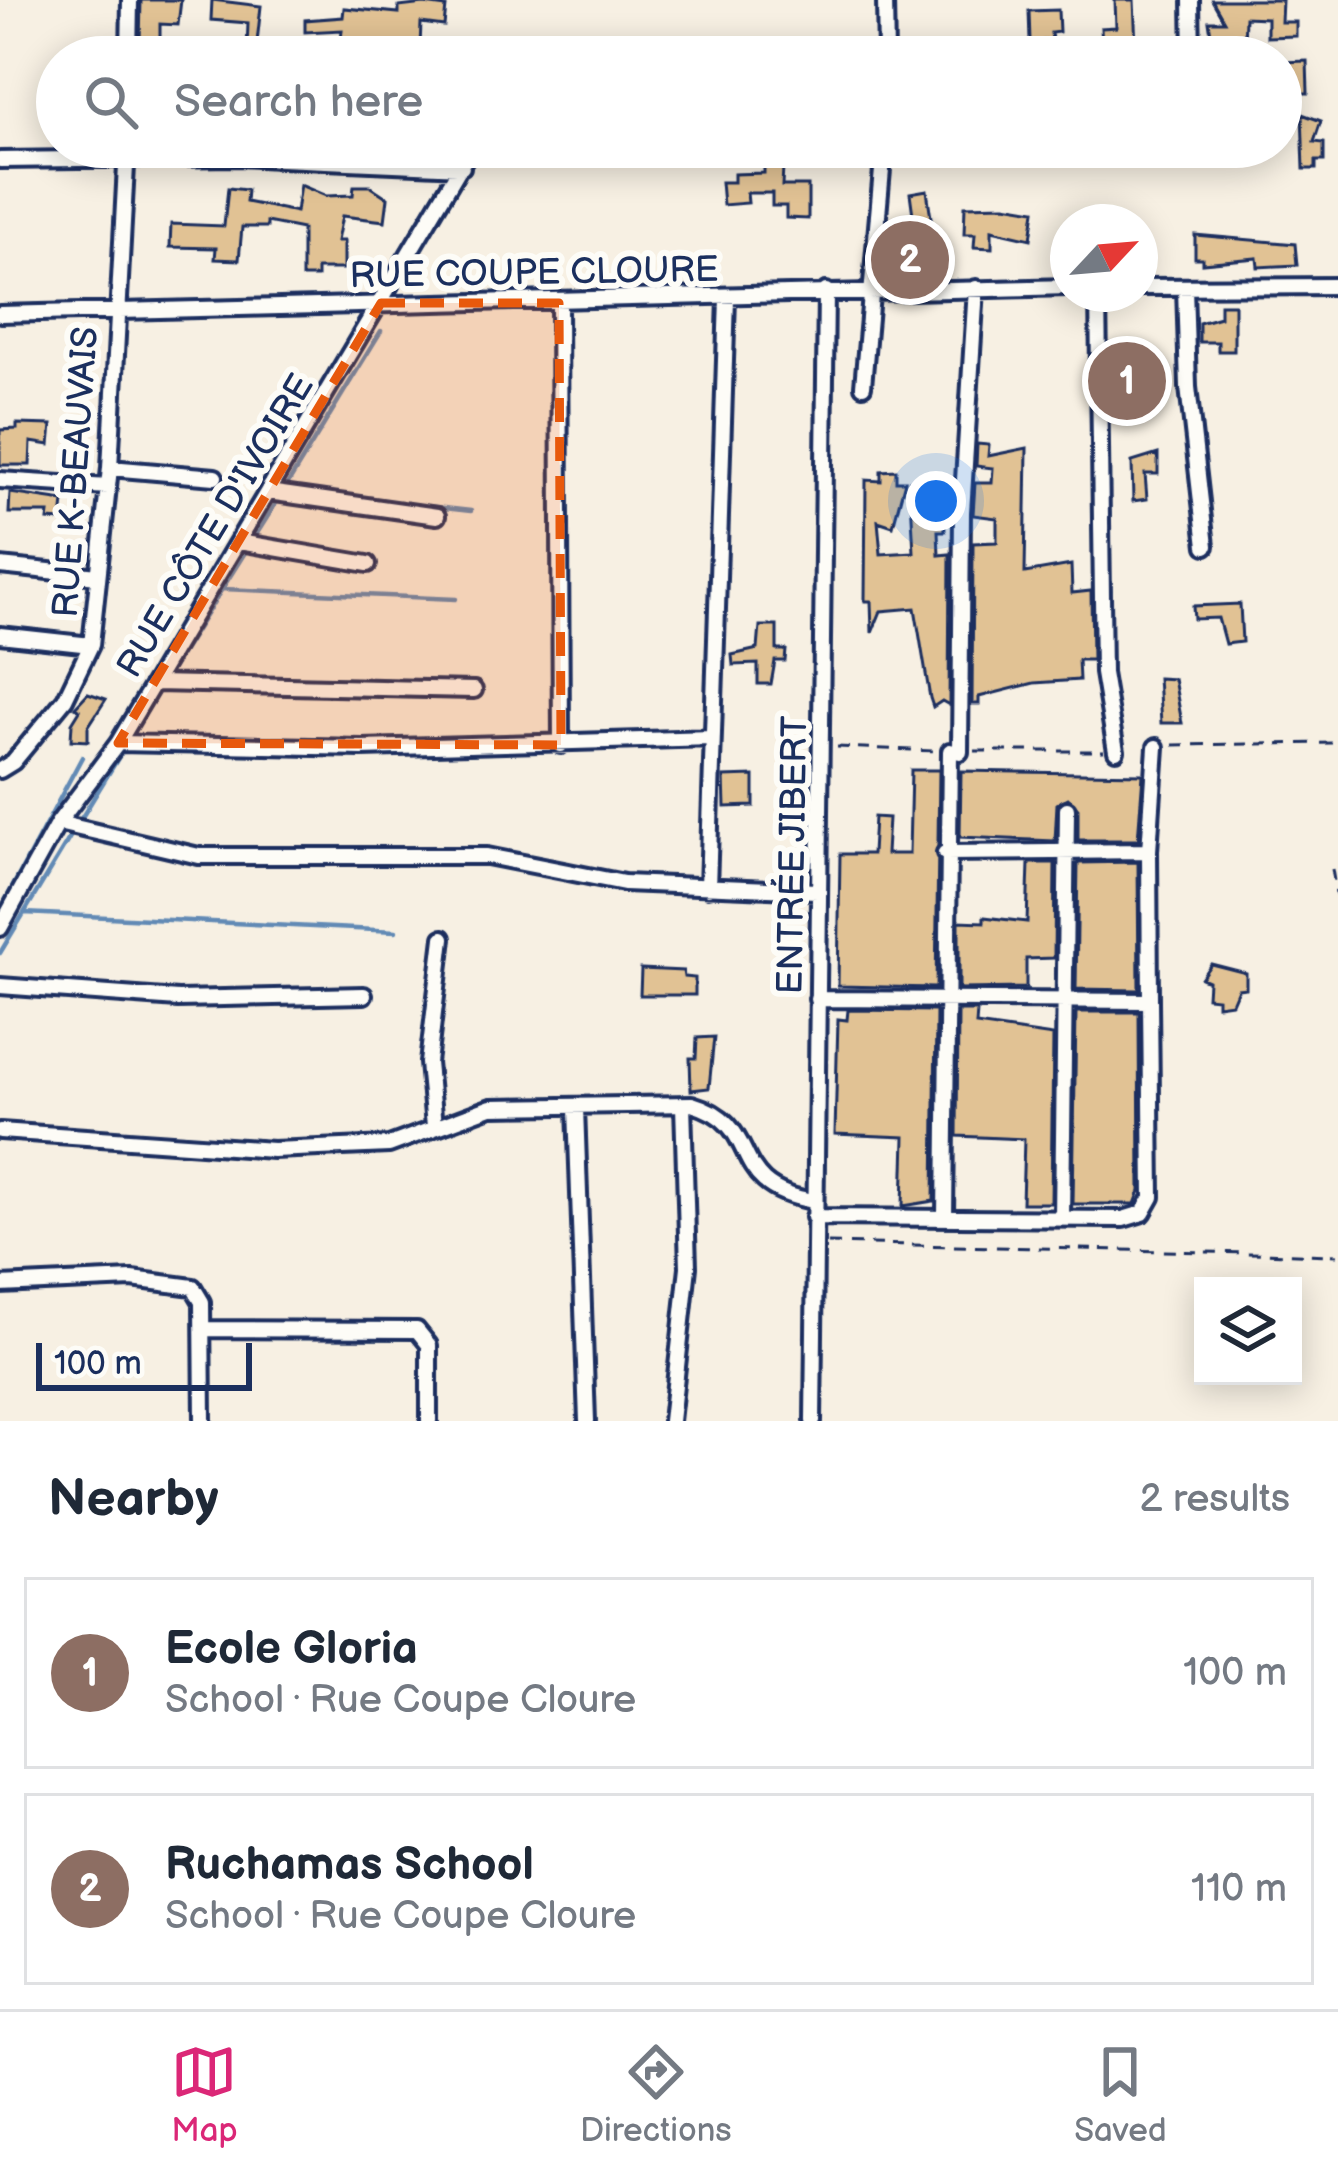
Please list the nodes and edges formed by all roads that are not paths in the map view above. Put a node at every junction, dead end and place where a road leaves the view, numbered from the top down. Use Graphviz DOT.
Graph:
graph roads {
  1 [pos="130,0"];
  2 [pos="885,0"];
  3 [pos="1191,0"];
  4 [pos="129,36"];
  5 [pos="886,36"];
  6 [pos="1192,36"];
  7 [pos="36,158"];
  8 [pos="0,160"];
  9 [pos="126,168"];
  10 [pos="460,168"];
  11 [pos="883,168"];
  12 [pos="1185,286"];
  13 [pos="1338,286"];
  14 [pos="1050,287"];
  15 [pos="1158,287"];
  16 [pos="976,288"];
  17 [pos="876,289"];
  18 [pos="826,291"];
  19 [pos="727,298"];
  20 [pos="382,303"];
  21 [pos="559,303"];
  22 [pos="117,311"];
  23 [pos="1098,312"];
  24 [pos="0,314"];
  25 [pos="863,386"];
  26 [pos="110,468"];
  27 [pos="215,477"];
  28 [pos="0,480"];
  29 [pos="108,487"];
  30 [pos="268,492"];
  31 [pos="437,516"];
  32 [pos="239,542"];
  33 [pos="1206,546"];
  34 [pos="368,564"];
  35 [pos="0,566"];
  36 [pos="98,576"];
  37 [pos="0,635"];
  38 [pos="91,645"];
  39 [pos="155,683"];
  40 [pos="474,690"];
  41 [pos="712,738"];
  42 [pos="118,743"];
  43 [pos="561,745"];
  44 [pos="1156,747"];
  45 [pos="1116,751"];
  46 [pos="0,770"];
  47 [pos="1067,809"];
  48 [pos="58,824"];
  49 [pos="1149,851"];
  50 [pos="945,853"];
  51 [pos="1066,853"];
  52 [pos="708,888"];
  53 [pos="817,891"];
  54 [pos="6,906"];
  55 [pos="0,928"];
  56 [pos="443,938"];
  57 [pos="0,986"];
  58 [pos="364,995"];
  59 [pos="818,999"];
  60 [pos="946,999"];
  61 [pos="1062,1000"];
  62 [pos="1150,1001"];
  63 [pos="683,1105"];
  64 [pos="576,1108"];
  65 [pos="434,1126"];
  66 [pos="0,1131"];
  67 [pos="814,1209"];
  68 [pos="945,1216"];
  69 [pos="1062,1218"];
  70 [pos="0,1285"];
  71 [pos="204,1329"];
  72 [pos="203,1421"];
  73 [pos="429,1421"];
  74 [pos="587,1421"];
  75 [pos="671,1421"];
  76 [pos="813,1421"];
  1 -- 4 [label="street"];
  2 -- 5 [label="street"];
  3 -- 6 [label="street"];
  7 -- 8 [label="street"];
  9 -- 22 [label="street, RUE K-BEAUVAIS"];
  10 -- 20 [label="street, RUE CÔTE D'IVOIRE"];
  11 -- 17 [label="street"];
  12 -- 13 [label="street"];
  12 -- 15 [label="street"];
  12 -- 33 [label="street"];
  14 -- 16 [label="street, RUE COUPE CLOURE"];
  16 -- 17 [label="street, RUE COUPE CLOURE"];
  16 -- 50 [label="street"];
  17 -- 18 [label="street, RUE COUPE CLOURE"];
  17 -- 25 [label="street"];
  18 -- 19 [label="street, RUE COUPE CLOURE"];
  18 -- 53 [label="street, ENTRÉE JIBERT"];
  19 -- 21 [label="street, RUE COUPE CLOURE"];
  19 -- 41 [label="street"];
  20 -- 21 [label="street, RUE COUPE CLOURE"];
  20 -- 22 [label="street, RUE COUPE CLOURE"];
  20 -- 30 [label="street, RUE CÔTE D'IVOIRE"];
  21 -- 43 [label="street"];
  22 -- 24 [label="street, RUE COUPE CLOURE"];
  22 -- 26 [label="street, RUE K-BEAUVAIS"];
  23 -- 45 [label="street"];
  26 -- 27 [label="street"];
  26 -- 29 [label="street, RUE K-BEAUVAIS"];
  28 -- 29 [label="street"];
  29 -- 36 [label="street, RUE K-BEAUVAIS"];
  30 -- 31 [label="street"];
  30 -- 32 [label="street, RUE CÔTE D'IVOIRE"];
  32 -- 34 [label="street"];
  32 -- 39 [label="street, RUE CÔTE D'IVOIRE"];
  35 -- 36 [label="street"];
  36 -- 38 [label="street, RUE K-BEAUVAIS"];
  37 -- 38 [label="street"];
  38 -- 46 [label="street, RUE K-BEAUVAIS"];
  39 -- 40 [label="street"];
  39 -- 42 [label="street, RUE CÔTE D'IVOIRE"];
  41 -- 43 [label="street"];
  41 -- 52 [label="street"];
  42 -- 43 [label="street"];
  42 -- 48 [label="street, RUE CÔTE D'IVOIRE"];
  44 -- 49 [label="street"];
  47 -- 51 [label="street"];
  48 -- 52 [label="street"];
  48 -- 54 [label="street, RUE CÔTE D'IVOIRE"];
  49 -- 51 [label="street"];
  49 -- 62 [label="street"];
  50 -- 51 [label="street"];
  50 -- 60 [label="street"];
  51 -- 61 [label="street"];
  52 -- 53 [label="street"];
  53 -- 59 [label="street, ENTRÉE JIBERT"];
  54 -- 55 [label="street, RUE CÔTE D'IVOIRE"];
  56 -- 65 [label="street"];
  57 -- 58 [label="street"];
  59 -- 60 [label="street"];
  59 -- 67 [label="street, ENTRÉE JIBERT"];
  60 -- 61 [label="street"];
  60 -- 68 [label="street"];
  61 -- 62 [label="street"];
  61 -- 69 [label="street"];
  62 -- 69 [label="street"];
  63 -- 64 [label="street"];
  63 -- 67 [label="street"];
  63 -- 75 [label="street"];
  64 -- 65 [label="street"];
  64 -- 74 [label="street"];
  65 -- 66 [label="street"];
  67 -- 68 [label="street"];
  67 -- 76 [label="street, ENTRÉE JIBERT"];
  68 -- 69 [label="street"];
  70 -- 71 [label="street"];
  71 -- 72 [label="street"];
  71 -- 73 [label="street"];
}
